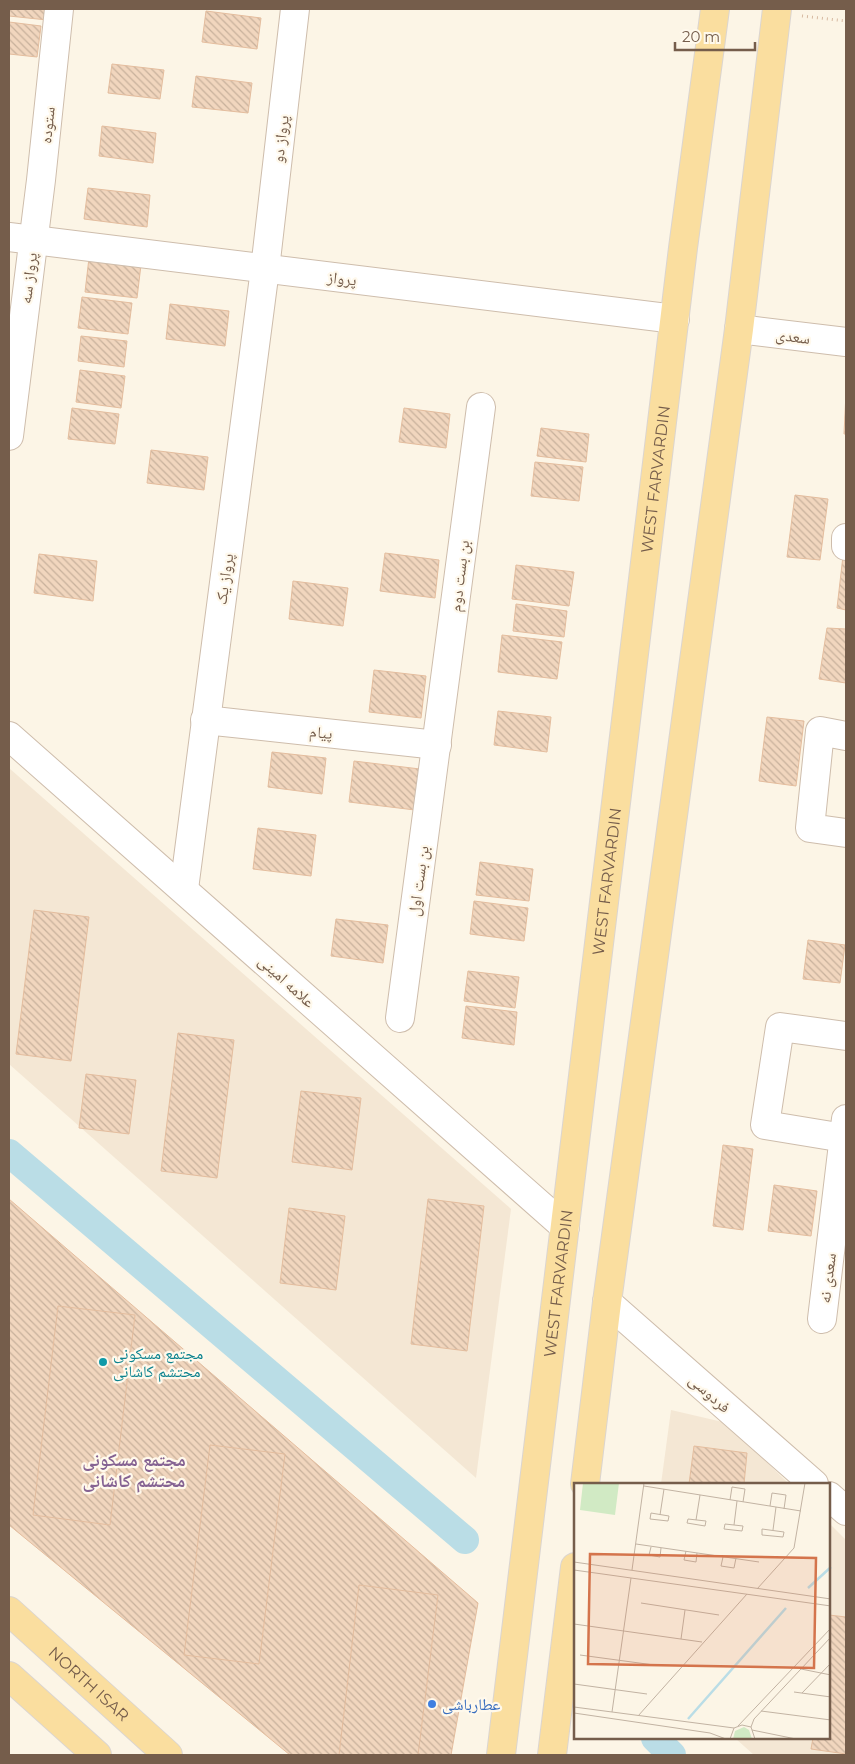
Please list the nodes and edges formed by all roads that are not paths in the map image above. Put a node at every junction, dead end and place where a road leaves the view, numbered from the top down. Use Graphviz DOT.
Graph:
graph roads {
  1 [pos="59,9"];
  2 [pos="295,9"];
  3 [pos="715,9"];
  4 [pos="777,11"];
  5 [pos="20,239"];
  6 [pos="265,268"];
  7 [pos="675,319"];
  8 [pos="739,329"];
  9 [pos="846,342"];
  10 [pos="481,407"];
  11 [pos="9,436"];
  12 [pos="846,538"];
  13 [pos="846,546"];
  14 [pos="205,720"];
  15 [pos="9,736"];
  16 [pos="846,736"];
  17 [pos="437,745"];
  18 [pos="846,833"];
  19 [pos="184,889"];
  20 [pos="400,1018"];
  21 [pos="846,1036"];
  22 [pos="845,1128"];
  23 [pos="565,1227"];
  24 [pos="607,1302"];
  25 [pos="822,1318"];
  26 [pos="585,1483"];
  27 [pos="813,1483"];
  28 [pos="830,1497"];
  29 [pos="846,1511"];
  30 [pos="574,1575"];
  31 [pos="9,1611"];
  32 [pos="9,1676"];
  33 [pos="97,1755"];
  34 [pos="168,1755"];
  35 [pos="501,1755"];
  36 [pos="552,1755"];
  1 -- 5 [label="street, ستوده"];
  2 -- 6 [label="street, پرواز دو"];
  3 -- 7 [label="main road, WEST FARVARDIN"];
  4 -- 8 [label="main road"];
  5 -- 6 [label="street, پرواز"];
  5 -- 11 [label="street, پرواز سه"];
  6 -- 7 [label="street, پرواز"];
  6 -- 14 [label="street, پرواز یک"];
  7 -- 23 [label="main road, WEST FARVARDIN"];
  8 -- 9 [label="street, سعدی"];
  8 -- 24 [label="main road"];
  10 -- 17 [label="street, بن بست دوم"];
  12 -- 13 [label="street"];
  14 -- 17 [label="street, پیام"];
  14 -- 19 [label="street, پرواز یک"];
  15 -- 19 [label="street, علامه امینی"];
  16 -- 18 [label="street"];
  17 -- 20 [label="street, بن بست اول"];
  19 -- 23 [label="street, علامه امینی"];
  21 -- 22 [label="street"];
  22 -- 25 [label="street, سعدی نه"];
  23 -- 35 [label="main road, WEST FARVARDIN"];
  24 -- 26 [label="main road"];
  24 -- 27 [label="street, فردوسی"];
  28 -- 29 [label="street"];
  30 -- 36 [label="main road"];
  31 -- 34 [label="main road, NORTH ISAR"];
  32 -- 33 [label="main road"];
}
